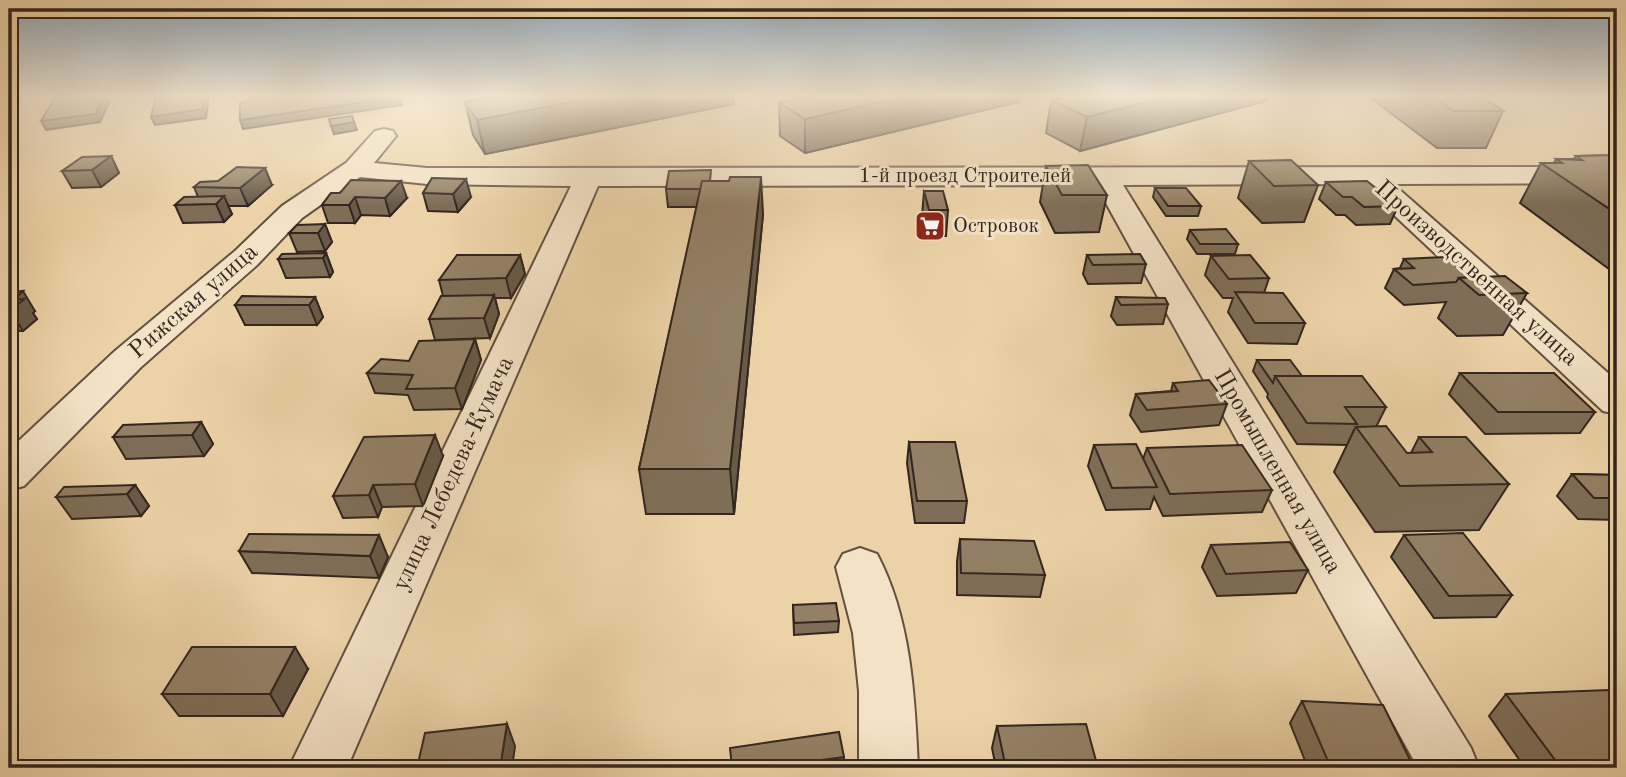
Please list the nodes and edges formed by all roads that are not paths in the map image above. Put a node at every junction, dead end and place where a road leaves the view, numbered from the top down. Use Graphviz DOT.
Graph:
graph roads {
  1 [pos="384,136"];
  2 [pos="355,169"];
  3 [pos="1104,175"];
  4 [pos="1367,175"];
  5 [pos="1617,175"];
  6 [pos="588,178"];
  7 [pos="1617,402"];
  8 [pos="9,475"];
  9 [pos="860,567"];
  10 [pos="318,768"];
  11 [pos="890,768"];
  12 [pos="1450,768"];
  1 -- 2 [label="street, Рижская улица"];
  2 -- 6 [label="street, 1-й проезд Строителей"];
  2 -- 8 [label="street, Рижская улица"];
  3 -- 4 [label="street, 1-й проезд Строителей"];
  3 -- 6 [label="street, 1-й проезд Строителей"];
  3 -- 12 [label="street, Промышленная улица"];
  4 -- 5 [label="street, 1-й проезд Строителей"];
  4 -- 7 [label="street, Производственная улица"];
  6 -- 10 [label="street, улица Лебедева-Кумача"];
  9 -- 11 [label="street"];
}
